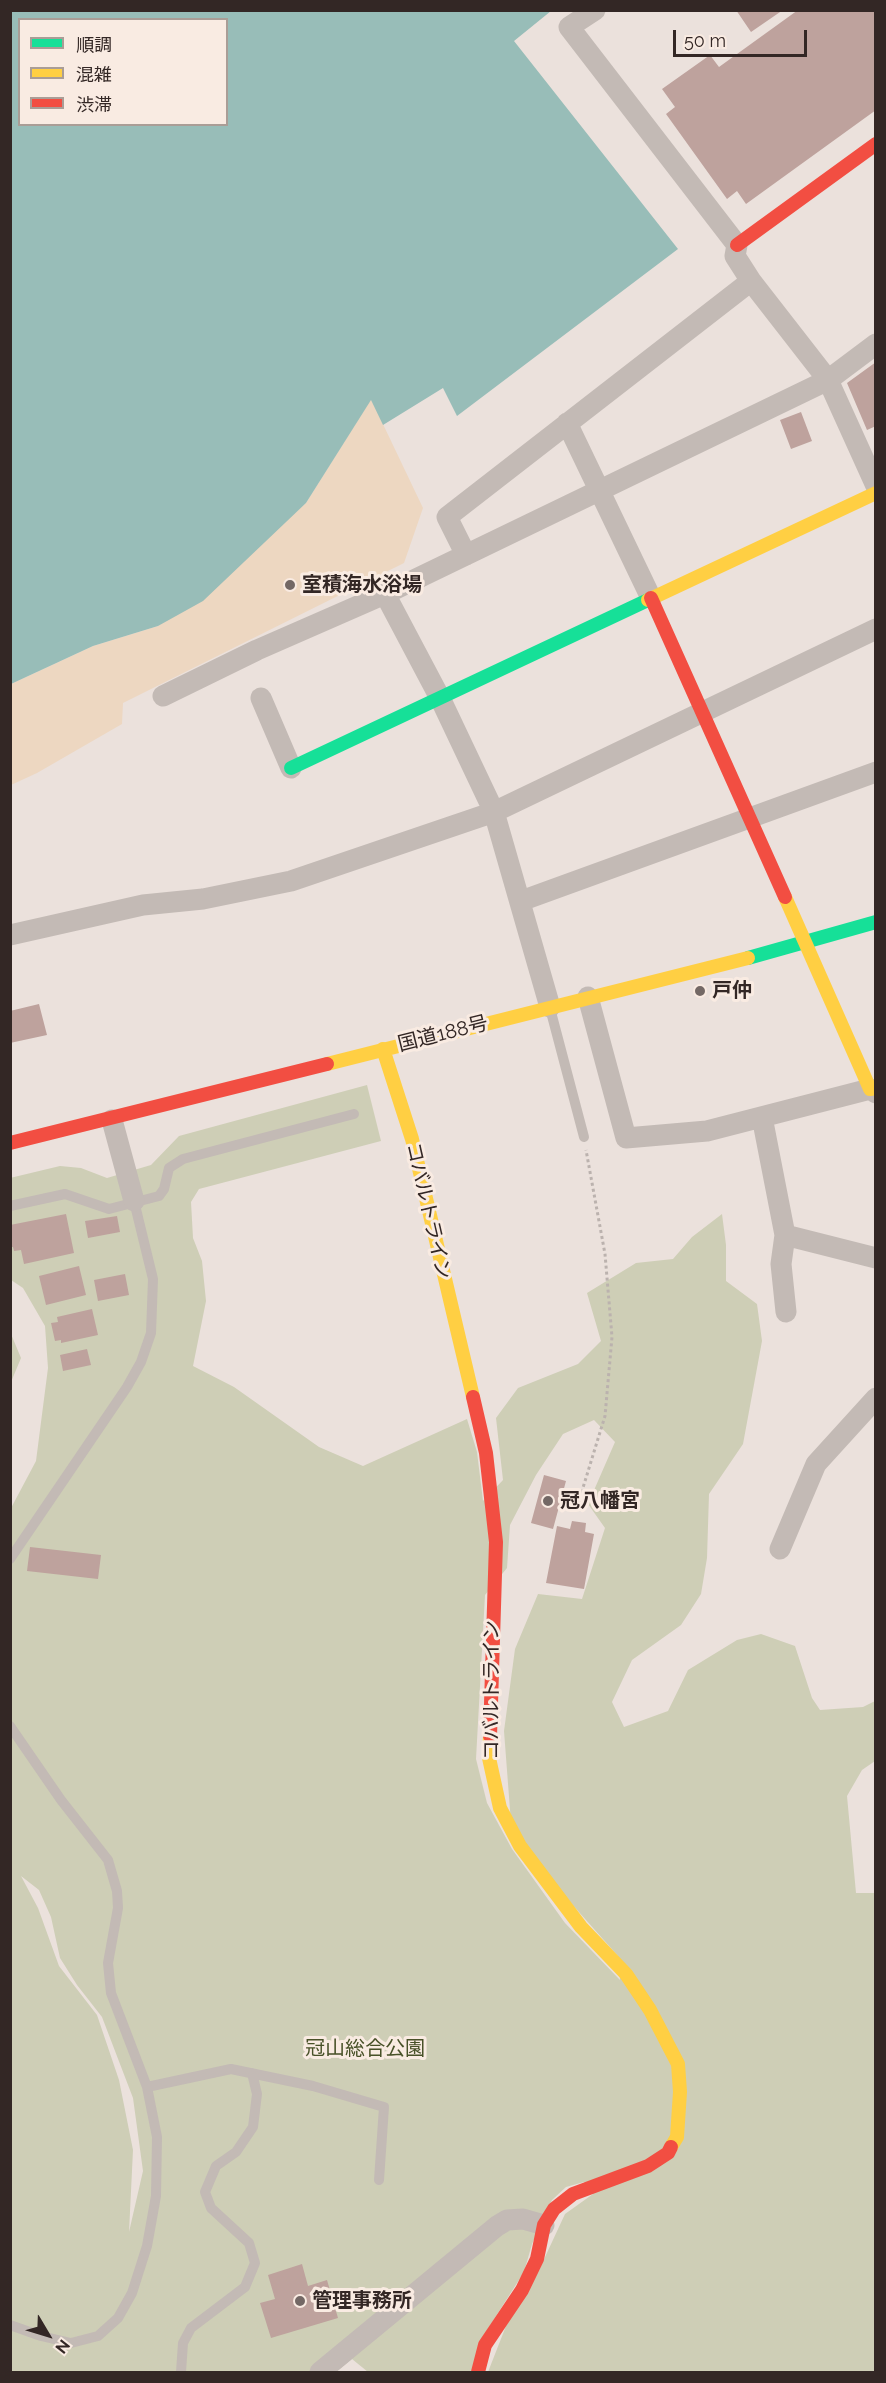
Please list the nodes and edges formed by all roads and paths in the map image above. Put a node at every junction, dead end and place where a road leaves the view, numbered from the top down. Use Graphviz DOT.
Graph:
graph roads {
  1 [pos="595,10"];
  2 [pos="876,144"];
  3 [pos="737,245"];
  4 [pos="751,281"];
  5 [pos="876,344"];
  6 [pos="828,380"];
  7 [pos="567,423"];
  8 [pos="876,486"];
  9 [pos="600,489"];
  10 [pos="876,493"];
  11 [pos="466,555"];
  12 [pos="385,594"];
  13 [pos="651,598"];
  14 [pos="876,629"];
  15 [pos="163,696"];
  16 [pos="261,698"];
  17 [pos="440,698"];
  18 [pos="703,712"];
  19 [pos="291,768"];
  20 [pos="876,772"];
  21 [pos="494,812"];
  22 [pos="749,817"];
  23 [pos="521,901"];
  24 [pos="876,922"];
  25 [pos="10,935"];
  26 [pos="804,944"];
  27 [pos="588,997"];
  28 [pos="550,1007"];
  29 [pos="383,1049"];
  30 [pos="874,1090"];
  31 [pos="354,1114"];
  32 [pos="762,1117"];
  33 [pos="112,1120"];
  34 [pos="584,1137"];
  35 [pos="10,1143"];
  36 [pos="134,1201"];
  37 [pos="10,1206"];
  38 [pos="785,1234"];
  39 [pos="876,1258"];
  40 [pos="786,1312"];
  41 [pos="876,1398"];
  42 [pos="578,1504"];
  43 [pos="780,1549"];
  44 [pos="10,1559"];
  45 [pos="10,1726"];
  46 [pos="252,2073"];
  47 [pos="147,2087"];
  48 [pos="380,2180"];
  49 [pos="544,2225"];
  50 [pos="10,2325"];
  51 [pos="181,2373"];
  52 [pos="320,2373"];
  53 [pos="478,2373"];
  1 -- 3 [label="street"];
  2 -- 3 [label="main road"];
  3 -- 4 [label="street"];
  4 -- 6 [label="street"];
  4 -- 7 [label="street"];
  5 -- 6 [label="street"];
  6 -- 8 [label="street"];
  6 -- 9 [label="street"];
  7 -- 9 [label="street"];
  7 -- 11 [label="street"];
  9 -- 11 [label="street"];
  9 -- 13 [label="street"];
  10 -- 13 [label="main road"];
  11 -- 12 [label="street"];
  12 -- 15 [label="street"];
  12 -- 17 [label="street"];
  13 -- 17 [label="main road"];
  13 -- 18 [label="main road"];
  14 -- 18 [label="street"];
  16 -- 19 [label="street"];
  17 -- 19 [label="main road"];
  17 -- 21 [label="street"];
  18 -- 21 [label="street"];
  18 -- 22 [label="main road"];
  20 -- 22 [label="street"];
  21 -- 23 [label="street"];
  21 -- 25 [label="street"];
  22 -- 23 [label="street"];
  22 -- 26 [label="main road"];
  23 -- 28 [label="street"];
  24 -- 26 [label="main road, 国道188号"];
  26 -- 27 [label="main road, 国道188号"];
  26 -- 30 [label="main road"];
  27 -- 28 [label="main road, 国道188号"];
  27 -- 32 [label="street"];
  28 -- 29 [label="main road, 国道188号"];
  28 -- 34 [label="lane"];
  29 -- 33 [label="main road, 国道188号"];
  29 -- 49 [label="main road, コバルトライン"];
  30 -- 32 [label="street"];
  31 -- 36 [label="lane"];
  32 -- 38 [label="street"];
  33 -- 35 [label="main road, 国道188号"];
  33 -- 36 [label="street"];
  34 -- 42 [label="path"];
  36 -- 37 [label="lane"];
  36 -- 44 [label="lane"];
  38 -- 39 [label="street"];
  38 -- 40 [label="street"];
  41 -- 43 [label="street"];
  45 -- 47 [label="lane"];
  46 -- 47 [label="lane"];
  46 -- 48 [label="lane"];
  46 -- 51 [label="lane"];
  47 -- 50 [label="lane"];
  49 -- 52 [label="street"];
  49 -- 53 [label="main road, コバルトライン"];
}
